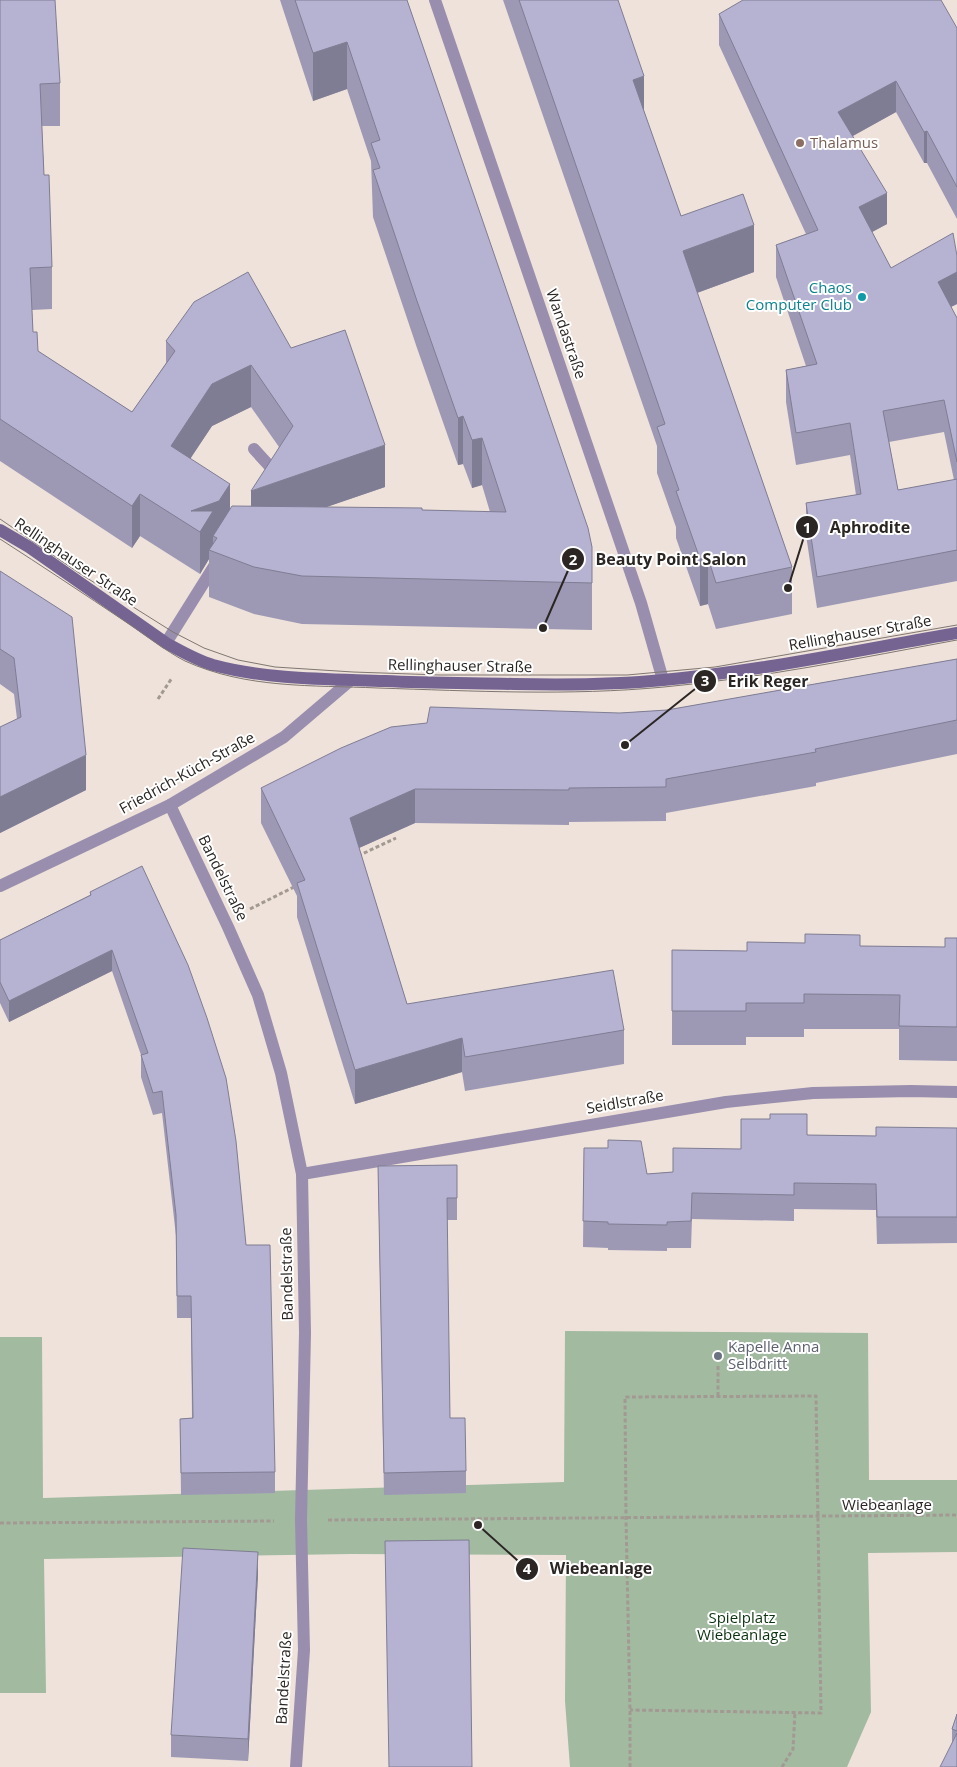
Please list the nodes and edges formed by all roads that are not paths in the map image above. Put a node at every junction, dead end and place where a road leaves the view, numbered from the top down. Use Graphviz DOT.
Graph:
graph roads {
  1 [pos="435,0"];
  2 [pos="254,448"];
  3 [pos="263,488"];
  4 [pos="0,530"];
  5 [pos="226,547"];
  6 [pos="957,633"];
  7 [pos="166,643"];
  8 [pos="351,680"];
  9 [pos="663,680"];
  10 [pos="170,805"];
  11 [pos="0,886"];
  12 [pos="957,1092"];
  13 [pos="302,1174"];
  14 [pos="296,1767"];
  1 -- 9 [label="street, Wandastraße"];
  2 -- 3 [label="street"];
  4 -- 7 [label="main road, Rellinghauser Straße"];
  5 -- 7 [label="street"];
  6 -- 9 [label="main road, Rellinghauser Straße"];
  7 -- 8 [label="main road, Rellinghauser Straße"];
  8 -- 9 [label="main road, Rellinghauser Straße"];
  8 -- 10 [label="street, Friedrich-Küch-Straße"];
  10 -- 11 [label="street, Friedrich-Küch-Straße"];
  10 -- 13 [label="street, Bandelstraße"];
  12 -- 13 [label="street, Seidlstraße"];
  13 -- 14 [label="street, Bandelstraße"];
}
